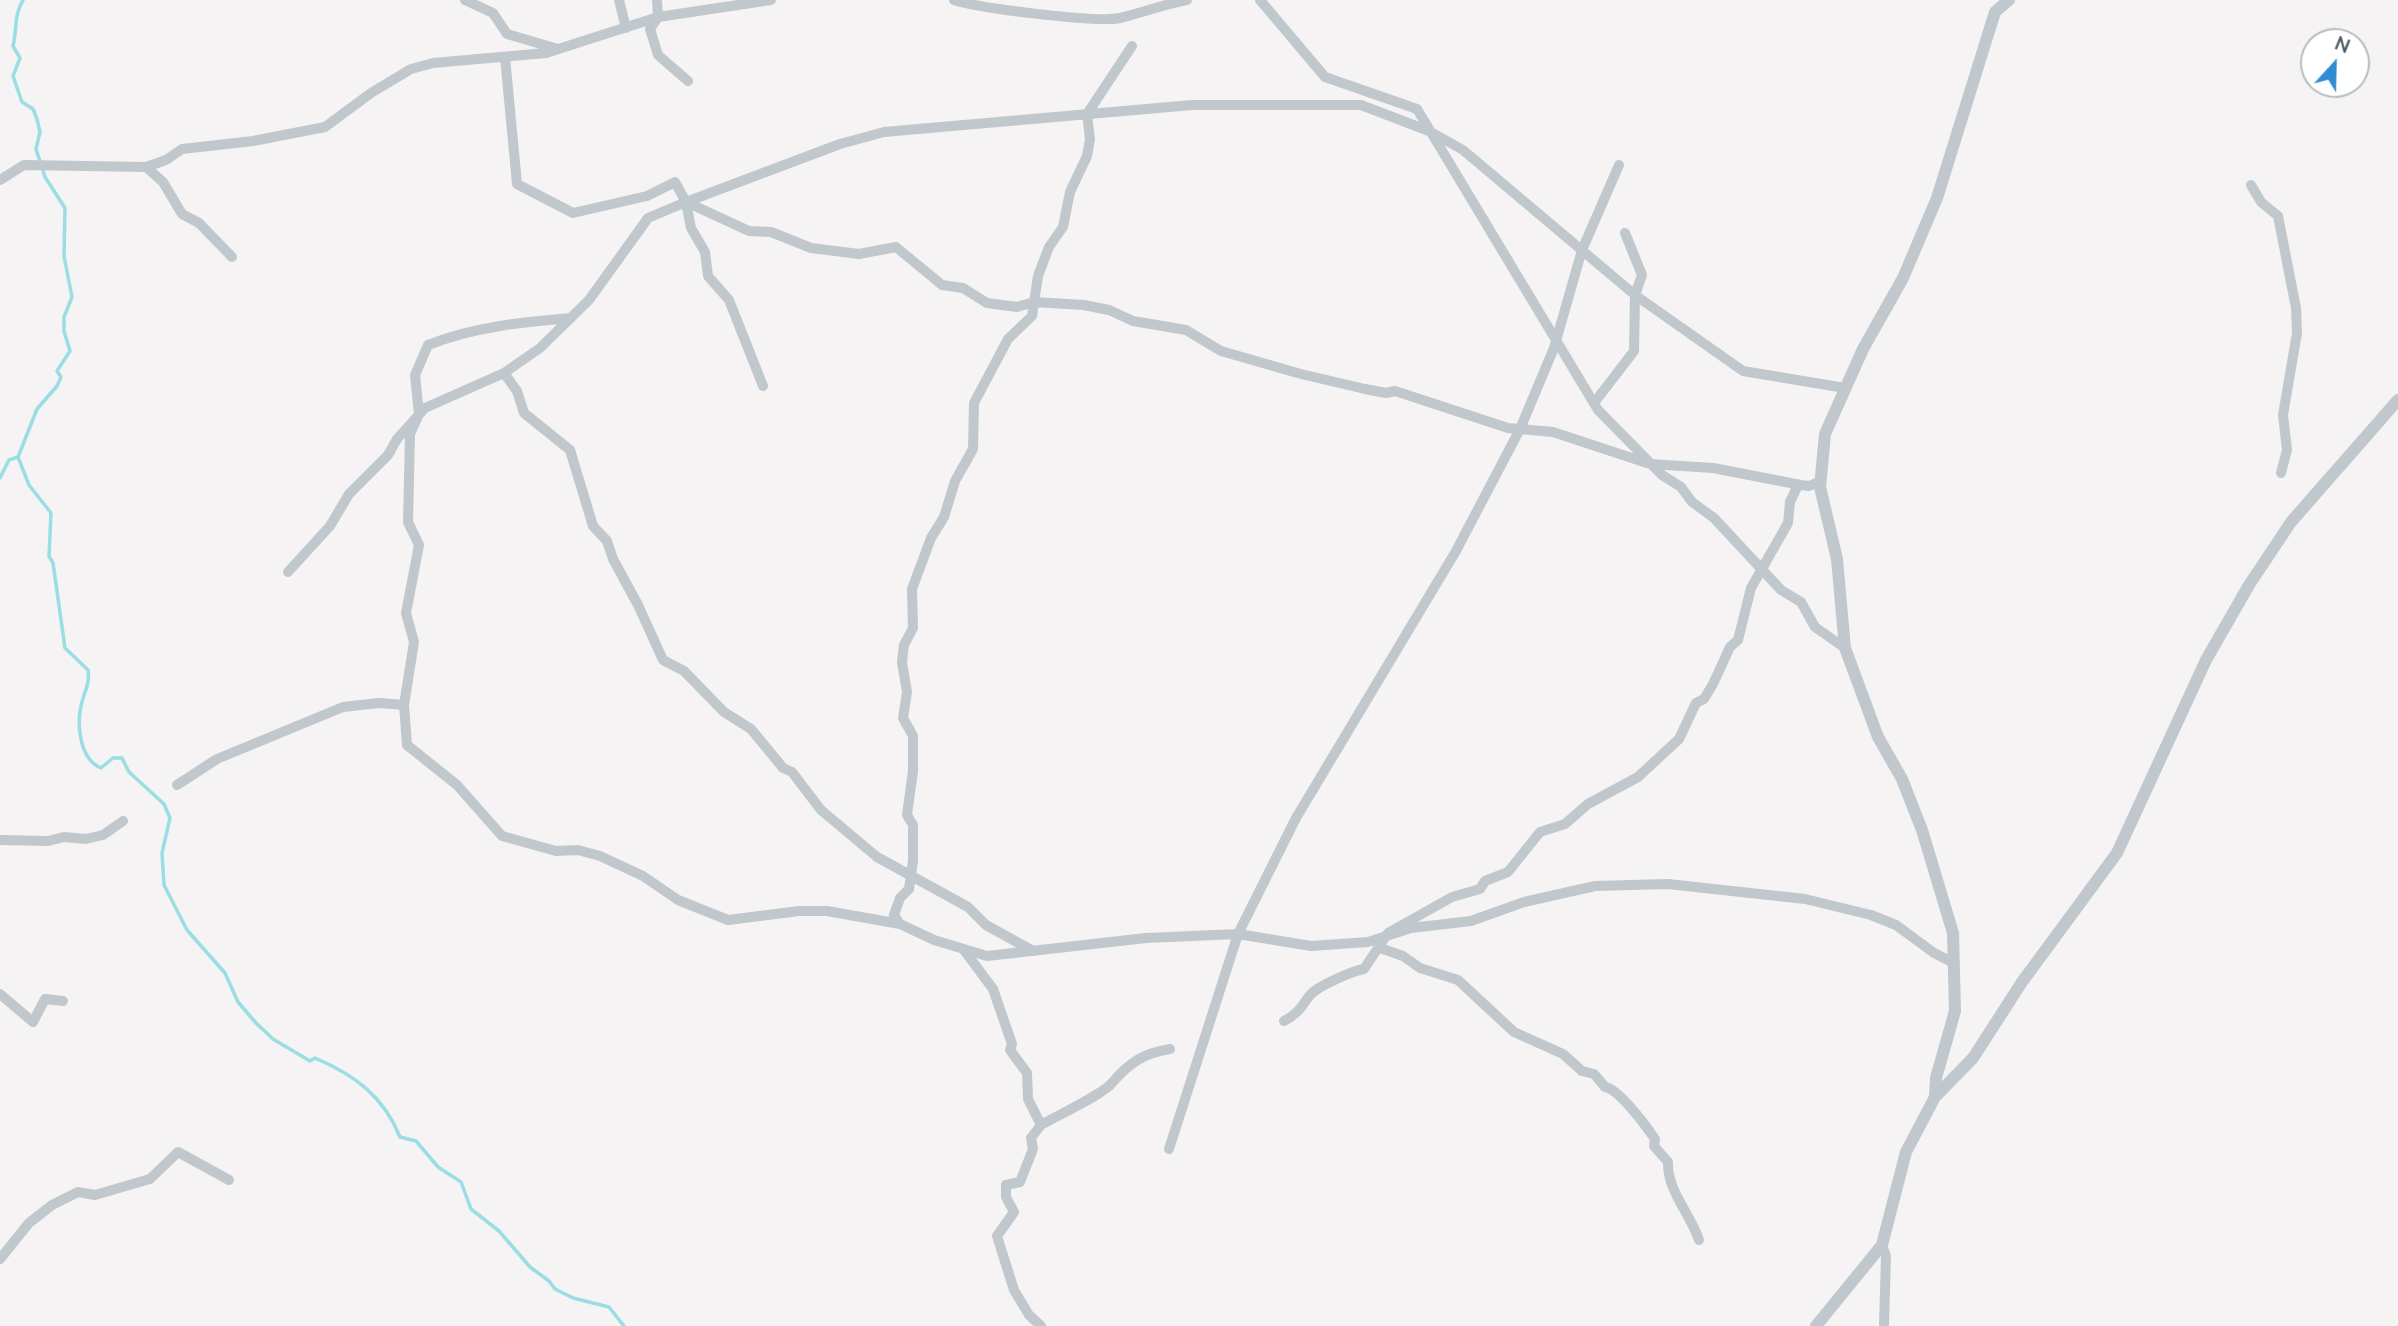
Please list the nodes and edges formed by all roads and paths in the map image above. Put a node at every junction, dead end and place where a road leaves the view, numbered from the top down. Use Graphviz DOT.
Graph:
graph roads {
  1 [pos="465,0"];
  2 [pos="620,0"];
  3 [pos="657,0"];
  4 [pos="771,0"];
  5 [pos="954,0"];
  6 [pos="1187,0"];
  7 [pos="1260,0"];
  8 [pos="2009,0"];
  9 [pos="658,17"];
  10 [pos="626,28"];
  11 [pos="1132,46"];
  12 [pos="558,49"];
  13 [pos="505,57"];
  14 [pos="688,81"];
  15 [pos="1087,114"];
  16 [pos="1429,131"];
  17 [pos="1619,165"];
  18 [pos="146,167"];
  19 [pos="0,180"];
  20 [pos="2251,185"];
  21 [pos="686,202"];
  22 [pos="1625,233"];
  23 [pos="1582,250"];
  24 [pos="232,257"];
  25 [pos="1635,295"];
  26 [pos="1034,302"];
  27 [pos="570,318"];
  28 [pos="1557,339"];
  29 [pos="504,373"];
  30 [pos="762,386"];
  31 [pos="1845,388"];
  32 [pos="2398,400"];
  33 [pos="1594,403"];
  34 [pos="419,414"];
  35 [pos="1520,429"];
  36 [pos="1650,464"];
  37 [pos="2281,473"];
  38 [pos="1821,481"];
  39 [pos="1798,485"];
  40 [pos="1762,569"];
  41 [pos="288,572"];
  42 [pos="1844,648"];
  43 [pos="404,705"];
  44 [pos="177,785"];
  45 [pos="123,821"];
  46 [pos="0,840"];
  47 [pos="910,874"];
  48 [pos="900,924"];
  49 [pos="1238,934"];
  50 [pos="1382,943"];
  51 [pos="964,950"];
  52 [pos="1034,951"];
  53 [pos="1955,962"];
  54 [pos="0,994"];
  55 [pos="63,1001"];
  56 [pos="1284,1021"];
  57 [pos="1170,1049"];
  58 [pos="1936,1097"];
  59 [pos="1041,1125"];
  60 [pos="1169,1149"];
  61 [pos="229,1180"];
  62 [pos="1699,1240"];
  63 [pos="1882,1245"];
  64 [pos="0,1259"];
  65 [pos="1041,1326"];
  66 [pos="1816,1326"];
  67 [pos="1884,1326"];
  1 -- 12 [label="street"];
  2 -- 10 [label="street"];
  3 -- 9 [label="street"];
  4 -- 9 [label="street"];
  5 -- 6 [label="street"];
  7 -- 16 [label="street"];
  8 -- 31 [label="street"];
  9 -- 10 [label="street"];
  9 -- 14 [label="street"];
  10 -- 12 [label="street"];
  11 -- 15 [label="street"];
  12 -- 13 [label="street"];
  13 -- 18 [label="street"];
  13 -- 21 [label="street"];
  15 -- 16 [label="street"];
  15 -- 21 [label="street"];
  15 -- 26 [label="street"];
  16 -- 23 [label="street"];
  16 -- 28 [label="street"];
  17 -- 23 [label="street"];
  18 -- 19 [label="street"];
  18 -- 24 [label="street"];
  20 -- 37 [label="street"];
  21 -- 26 [label="street"];
  21 -- 27 [label="street"];
  21 -- 30 [label="street"];
  22 -- 25 [label="street"];
  23 -- 25 [label="street"];
  23 -- 28 [label="street"];
  25 -- 31 [label="street"];
  25 -- 33 [label="street"];
  26 -- 35 [label="street"];
  26 -- 47 [label="street"];
  27 -- 29 [label="street"];
  27 -- 34 [label="street"];
  28 -- 33 [label="street"];
  28 -- 35 [label="street"];
  29 -- 34 [label="street"];
  29 -- 47 [label="street"];
  31 -- 38 [label="street"];
  32 -- 58 [label="street"];
  33 -- 36 [label="street"];
  34 -- 41 [label="street"];
  34 -- 43 [label="street"];
  35 -- 36 [label="street"];
  35 -- 49 [label="street"];
  36 -- 39 [label="street"];
  36 -- 40 [label="street"];
  38 -- 39 [label="street"];
  38 -- 42 [label="street"];
  39 -- 40 [label="street"];
  40 -- 42 [label="street"];
  40 -- 50 [label="street"];
  42 -- 53 [label="street"];
  43 -- 44 [label="street"];
  43 -- 48 [label="street"];
  45 -- 46 [label="street"];
  47 -- 48 [label="street"];
  47 -- 52 [label="street"];
  48 -- 51 [label="street"];
  49 -- 50 [label="street"];
  49 -- 52 [label="street"];
  49 -- 60 [label="street"];
  50 -- 53 [label="street"];
  50 -- 56 [label="street"];
  50 -- 62 [label="street"];
  51 -- 52 [label="street"];
  51 -- 59 [label="street"];
  53 -- 58 [label="street"];
  54 -- 55 [label="street"];
  57 -- 59 [label="street"];
  58 -- 63 [label="street"];
  59 -- 65 [label="street"];
  61 -- 64 [label="street"];
  63 -- 66 [label="street"];
  63 -- 67 [label="street"];
}
